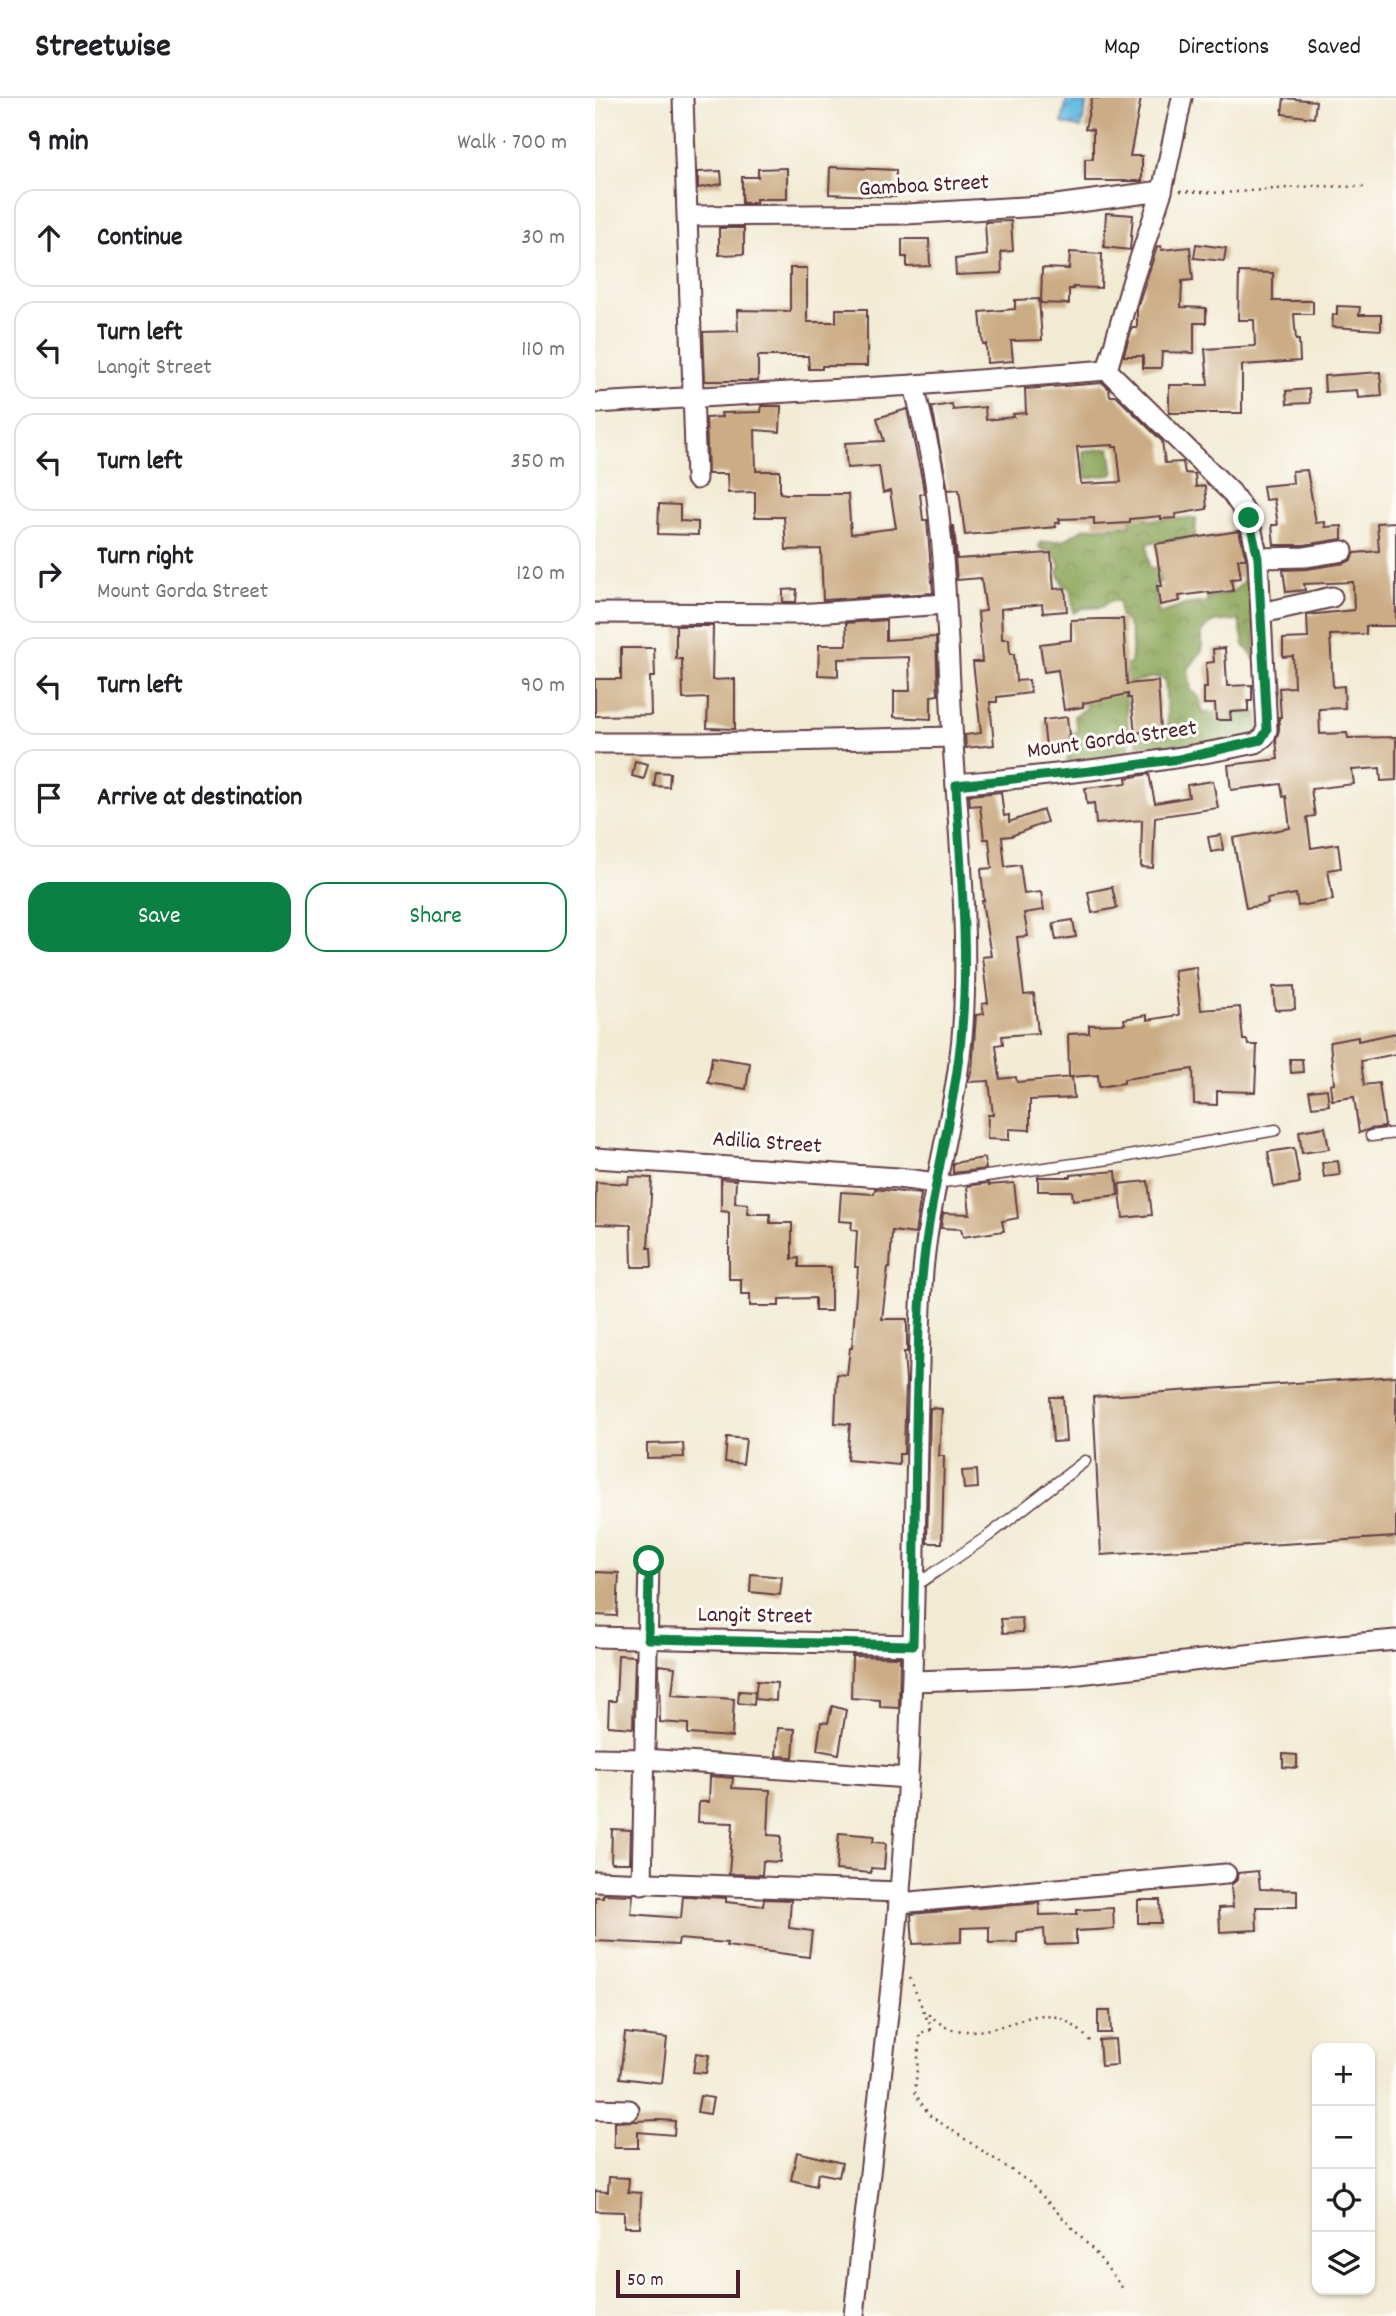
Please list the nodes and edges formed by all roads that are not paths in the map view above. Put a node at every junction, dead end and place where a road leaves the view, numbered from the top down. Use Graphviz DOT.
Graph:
graph roads {
  1 [pos="683,98"];
  2 [pos="1182,98"];
  3 [pos="1162,191"];
  4 [pos="688,216"];
  5 [pos="1107,370"];
  6 [pos="914,385"];
  7 [pos="692,398"];
  8 [pos="595,402"];
  9 [pos="696,479"];
  10 [pos="1343,551"];
  11 [pos="1258,558"];
  12 [pos="1332,597"];
  13 [pos="946,604"];
  14 [pos="595,613"];
  15 [pos="1262,613"];
  16 [pos="953,737"];
  17 [pos="595,743"];
  18 [pos="956,785"];
  19 [pos="1276,1130"];
  20 [pos="1396,1133"];
  21 [pos="1371,1136"];
  22 [pos="595,1158"];
  23 [pos="936,1184"];
  24 [pos="1085,1461"];
  25 [pos="649,1561"];
  26 [pos="915,1586"];
  27 [pos="595,1637"];
  28 [pos="648,1639"];
  29 [pos="1396,1640"];
  30 [pos="913,1645"];
  31 [pos="913,1681"];
  32 [pos="595,1758"];
  33 [pos="645,1759"];
  34 [pos="908,1778"];
  35 [pos="1226,1874"];
  36 [pos="595,1881"];
  37 [pos="642,1884"];
  38 [pos="900,1898"];
  39 [pos="595,2109"];
  40 [pos="629,2110"];
  41 [pos="854,2316"];
  1 -- 4 [label="street"];
  2 -- 3 [label="street"];
  3 -- 4 [label="street, Gamboa Street"];
  3 -- 5 [label="street"];
  4 -- 7 [label="street"];
  5 -- 6 [label="street"];
  5 -- 11 [label="street"];
  6 -- 7 [label="street"];
  6 -- 13 [label="street"];
  7 -- 8 [label="street"];
  7 -- 9 [label="street"];
  10 -- 11 [label="street"];
  11 -- 15 [label="street"];
  12 -- 15 [label="street"];
  13 -- 14 [label="street"];
  13 -- 16 [label="street"];
  15 -- 18 [label="street, Mount Gorda Street"];
  16 -- 17 [label="street"];
  16 -- 18 [label="street"];
  18 -- 23 [label="street"];
  19 -- 23 [label="lane"];
  20 -- 21 [label="lane"];
  22 -- 23 [label="street, Adilia Street"];
  23 -- 26 [label="street"];
  24 -- 26 [label="lane"];
  25 -- 28 [label="street"];
  26 -- 30 [label="street"];
  27 -- 28 [label="street, Langit Street"];
  28 -- 30 [label="street, Langit Street"];
  28 -- 33 [label="street"];
  29 -- 31 [label="street"];
  30 -- 31 [label="street"];
  31 -- 34 [label="street"];
  32 -- 33 [label="street"];
  33 -- 34 [label="street"];
  33 -- 37 [label="street"];
  34 -- 38 [label="street"];
  35 -- 38 [label="street"];
  36 -- 37 [label="street"];
  37 -- 38 [label="street"];
  38 -- 41 [label="street"];
  39 -- 40 [label="street"];
}
